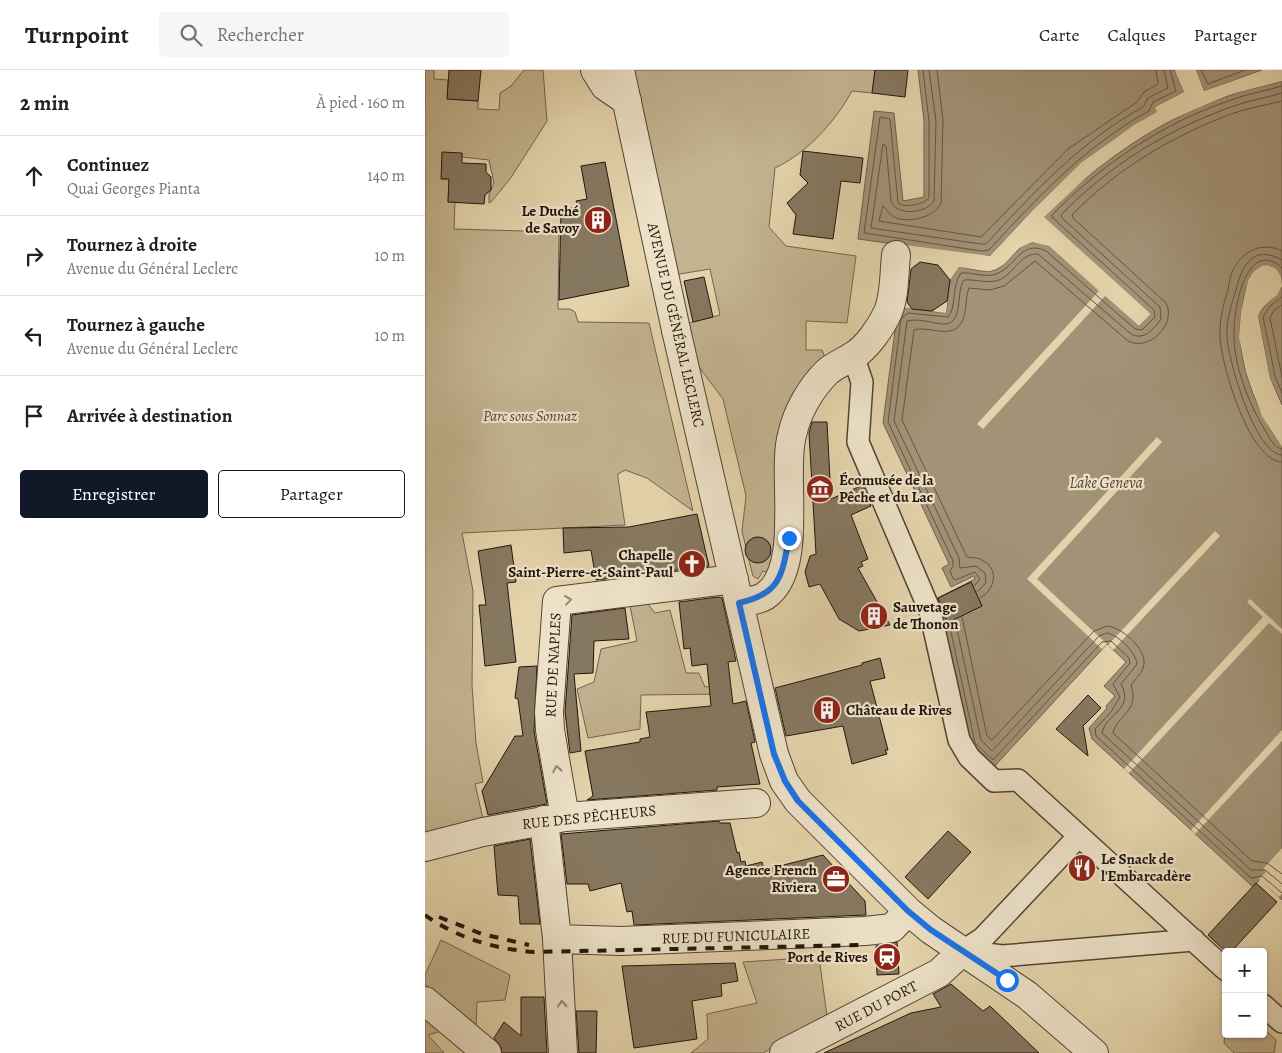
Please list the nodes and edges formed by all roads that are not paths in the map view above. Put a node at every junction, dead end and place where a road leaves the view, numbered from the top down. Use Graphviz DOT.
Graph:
graph roads {
  1 [pos="595,70"];
  2 [pos="620,70"];
  3 [pos="627,102"];
  4 [pos="896,255"];
  5 [pos="853,356"];
  6 [pos="736,591"];
  7 [pos="756,804"];
  8 [pos="554,818"];
  9 [pos="1079,836"];
  10 [pos="425,847"];
  11 [pos="908,911"];
  12 [pos="557,939"];
  13 [pos="1194,940"];
  14 [pos="963,951"];
  15 [pos="1222,966"];
  16 [pos="425,1001"];
  17 [pos="1267,1009"];
  18 [pos="1282,1022"];
  19 [pos="487,1053"];
  20 [pos="563,1053"];
  21 [pos="784,1053"];
  22 [pos="1094,1053"];
  1 -- 3 [label="street"];
  2 -- 3 [label="street, AVENUE DU GÉNÉRAL LECLERC"];
  3 -- 6 [label="street, AVENUE DU GÉNÉRAL LECLERC"];
  4 -- 5 [label="street"];
  5 -- 6 [label="street"];
  5 -- 9 [label="street"];
  8 -- 6 [label="street, RUE DE NAPLES, one-way"];
  6 -- 11 [label="street, AVENUE DU GÉNÉRAL LECLERC"];
  7 -- 8 [label="street, RUE DES PÊCHEURS"];
  8 -- 10 [label="street, RUE DES PÊCHEURS"];
  8 -- 12 [label="street, RUE DE NAPLES"];
  9 -- 13 [label="street"];
  9 -- 14 [label="street"];
  11 -- 12 [label="street, RUE DU FUNICULAIRE"];
  11 -- 14 [label="street, AVENUE DU GÉNÉRAL LECLERC"];
  20 -- 12 [label="street, RUE DE NAPLES, one-way"];
  13 -- 14 [label="street"];
  13 -- 15 [label="street"];
  14 -- 21 [label="street, RUE DU PORT"];
  14 -- 22 [label="street, AVENUE DU GÉNÉRAL LECLERC"];
  16 -- 19 [label="street"];
  17 -- 18 [label="street"];
}
